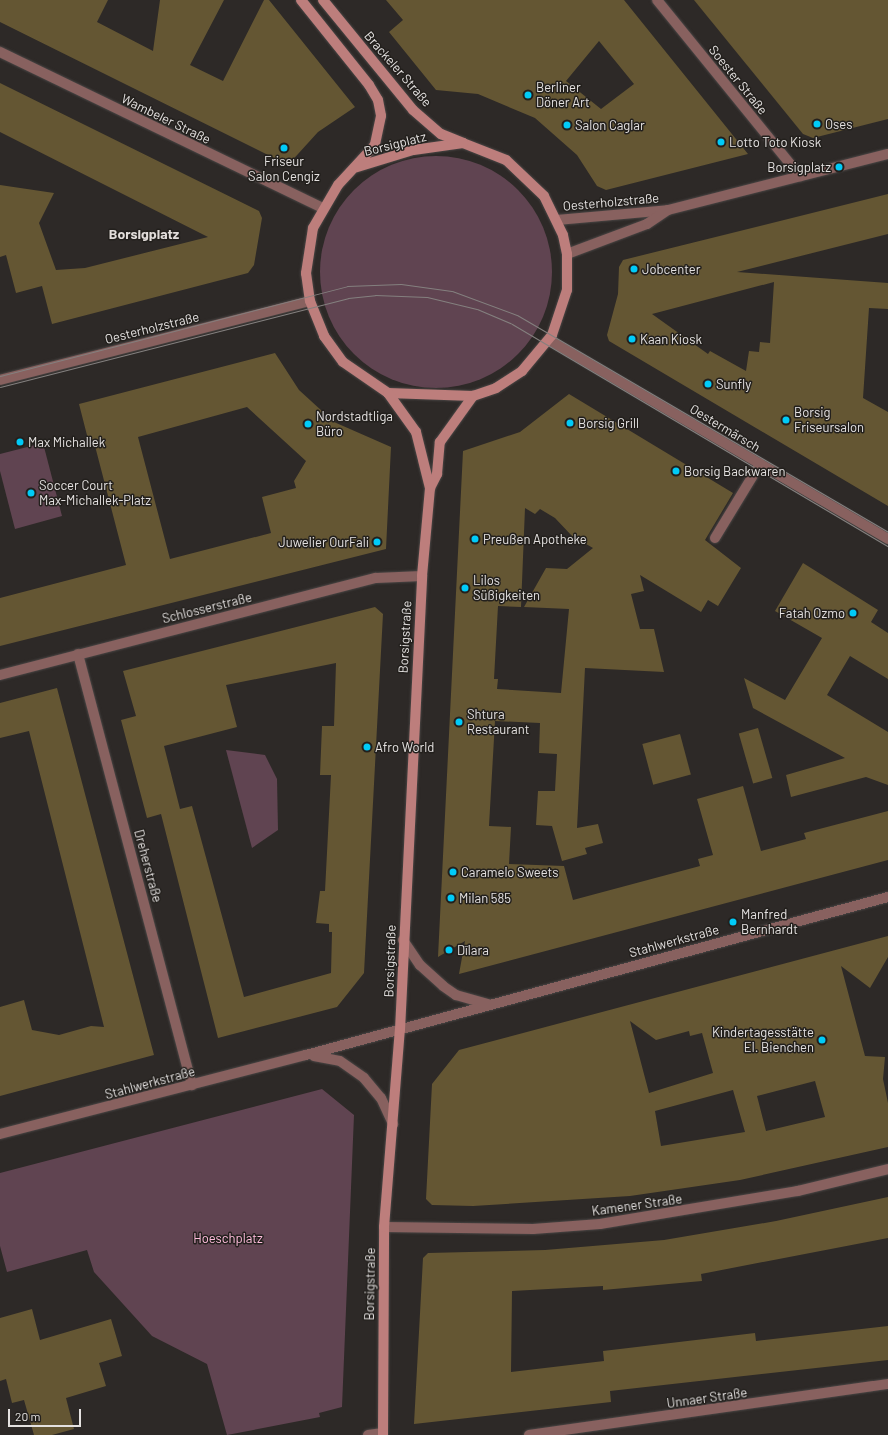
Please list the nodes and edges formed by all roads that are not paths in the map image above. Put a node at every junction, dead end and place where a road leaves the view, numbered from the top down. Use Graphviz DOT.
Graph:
graph roads {
  1 [pos="301,0"];
  2 [pos="323,0"];
  3 [pos="657,0"];
  4 [pos="0,52"];
  5 [pos="463,143"];
  6 [pos="888,154"];
  7 [pos="357,167"];
  8 [pos="800,176"];
  9 [pos="322,208"];
  10 [pos="668,210"];
  11 [pos="557,220"];
  12 [pos="568,254"];
  13 [pos="310,301"];
  14 [pos="549,340"];
  15 [pos="0,380"];
  16 [pos="388,393"];
  17 [pos="473,396"];
  18 [pos="760,464"];
  19 [pos="430,488"];
  20 [pos="715,538"];
  21 [pos="888,539"];
  22 [pos="422,576"];
  23 [pos="78,654"];
  24 [pos="0,675"];
  25 [pos="888,897"];
  26 [pos="403,940"];
  27 [pos="490,1005"];
  28 [pos="400,1030"];
  29 [pos="306,1056"];
  30 [pos="192,1085"];
  31 [pos="393,1124"];
  32 [pos="0,1134"];
  33 [pos="888,1169"];
  34 [pos="384,1227"];
  35 [pos="888,1384"];
  36 [pos="383,1434"];
  37 [pos="368,1435"];
  38 [pos="529,1435"];
  1 -- 7 [label="main road"];
  2 -- 5 [label="main road, Brackeler Straße"];
  3 -- 8 [label="street, Soester Straße"];
  4 -- 9 [label="street, Wambeler Straße"];
  5 -- 7 [label="main road, Borsigplatz"];
  5 -- 11 [label="main road, Borsigplatz"];
  6 -- 8 [label="street, Oesterholzstraße"];
  7 -- 9 [label="main road, Borsigplatz"];
  8 -- 10 [label="street, Oesterholzstraße"];
  9 -- 13 [label="main road, Borsigplatz"];
  10 -- 11 [label="street, Oesterholzstraße"];
  10 -- 12 [label="street, Oesterholzstraße"];
  11 -- 12 [label="main road, Borsigplatz"];
  12 -- 14 [label="main road, Borsigplatz"];
  13 -- 15 [label="street, Oesterholzstraße"];
  13 -- 16 [label="main road, Borsigplatz"];
  14 -- 17 [label="main road, Borsigplatz"];
  14 -- 18 [label="street, Oestermärsch"];
  16 -- 17 [label="main road, Borsigplatz"];
  16 -- 19 [label="main road, Borsigstraße"];
  17 -- 19 [label="main road, Borsigstraße"];
  18 -- 20 [label="street"];
  18 -- 21 [label="street, Oestermärsch"];
  19 -- 22 [label="main road, Borsigstraße"];
  22 -- 23 [label="street, Schlosserstraße"];
  22 -- 26 [label="main road, Borsigstraße"];
  23 -- 24 [label="street, Schlosserstraße"];
  23 -- 30 [label="street, Dreherstraße"];
  25 -- 27 [label="street, Stahlwerkstraße"];
  26 -- 27 [label="street"];
  26 -- 28 [label="main road, Borsigstraße"];
  27 -- 28 [label="street, Stahlwerkstraße"];
  28 -- 29 [label="street, Stahlwerkstraße"];
  28 -- 31 [label="main road, Borsigstraße"];
  29 -- 30 [label="street, Stahlwerkstraße"];
  29 -- 31 [label="street, Stahlwerkstraße"];
  30 -- 32 [label="street, Stahlwerkstraße"];
  31 -- 34 [label="main road, Borsigstraße"];
  33 -- 34 [label="street, Kamener Straße"];
  34 -- 36 [label="main road, Borsigstraße"];
  35 -- 38 [label="street, Unnaer Straße"];
  36 -- 37 [label="street"];
}
